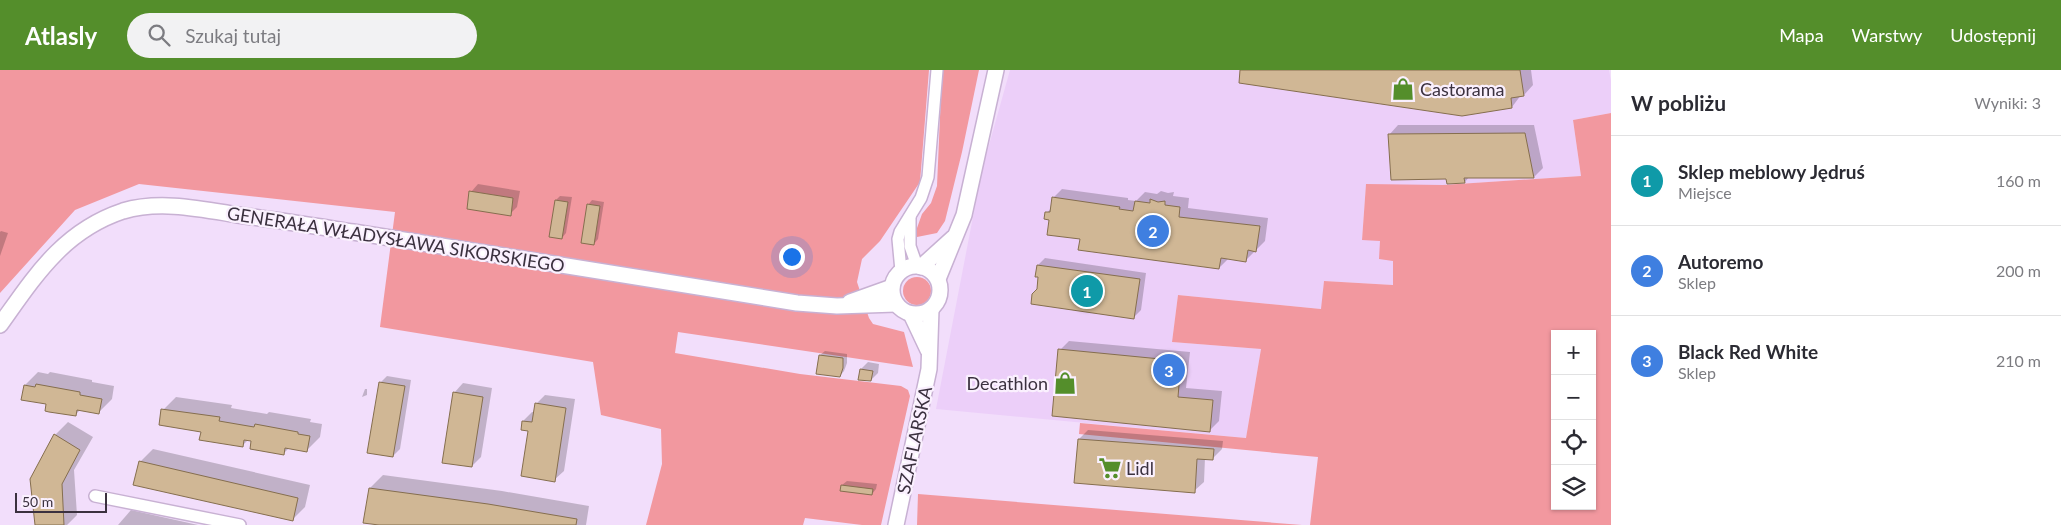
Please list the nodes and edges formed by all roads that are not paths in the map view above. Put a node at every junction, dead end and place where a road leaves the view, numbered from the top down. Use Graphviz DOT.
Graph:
graph roads {
  1 [pos="937,70"];
  2 [pos="996,70"];
  3 [pos="910,213"];
  4 [pos="956,236"];
  5 [pos="919,266"];
  6 [pos="901,271"];
  7 [pos="938,279"];
  8 [pos="892,287"];
  9 [pos="896,304"];
  10 [pos="837,306"];
  11 [pos="931,309"];
  12 [pos="911,314"];
  13 [pos="0,325"];
  14 [pos="929,354"];
  15 [pos="95,496"];
  16 [pos="240,525"];
  17 [pos="896,525"];
  1 -- 3 [label="street"];
  2 -- 4 [label="street"];
  3 -- 5 [label="street"];
  3 -- 6 [label="street"];
  4 -- 5 [label="street"];
  4 -- 7 [label="street"];
  5 -- 6 [label="street"];
  5 -- 7 [label="street"];
  6 -- 8 [label="street"];
  7 -- 11 [label="street"];
  8 -- 9 [label="street"];
  8 -- 10 [label="street, GENERAŁA WŁADYSŁAWA SIKORSKIEGO"];
  9 -- 10 [label="street, GENERAŁA WŁADYSŁAWA SIKORSKIEGO"];
  9 -- 12 [label="street"];
  10 -- 13 [label="street, GENERAŁA WŁADYSŁAWA SIKORSKIEGO"];
  11 -- 12 [label="street"];
  11 -- 14 [label="street, SZAFLARSKA"];
  12 -- 14 [label="street, SZAFLARSKA"];
  14 -- 17 [label="street, SZAFLARSKA"];
  15 -- 16 [label="street"];
}
